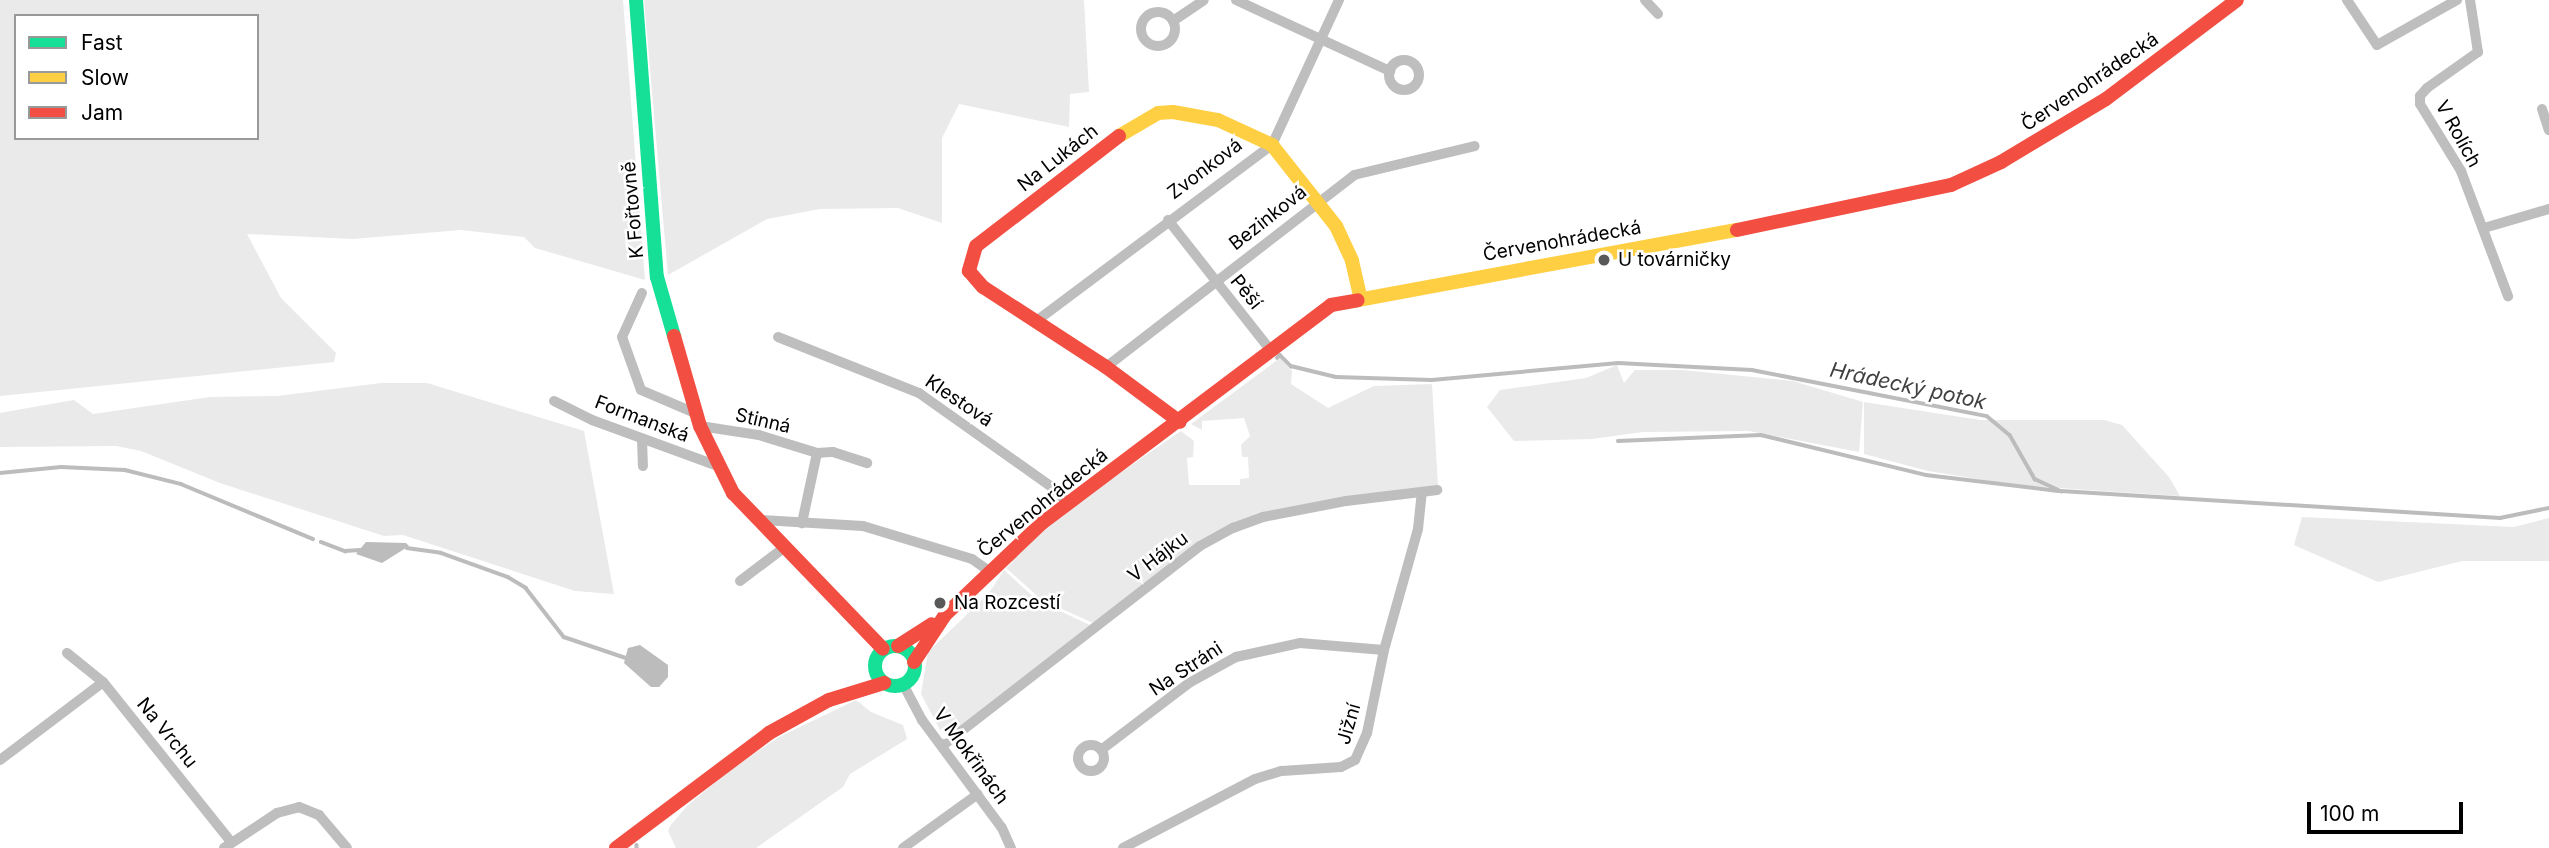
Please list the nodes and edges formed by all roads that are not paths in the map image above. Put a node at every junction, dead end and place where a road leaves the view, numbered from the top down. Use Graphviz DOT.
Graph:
graph roads {
  1 [pos="636,0"];
  2 [pos="1204,0"];
  3 [pos="1236,0"];
  4 [pos="1339,0"];
  5 [pos="1645,0"];
  6 [pos="2237,0"];
  7 [pos="2347,0"];
  8 [pos="2457,0"];
  9 [pos="2470,0"];
  10 [pos="1658,13"];
  11 [pos="1173,21"];
  12 [pos="1321,38"];
  13 [pos="1390,71"];
  14 [pos="2542,109"];
  15 [pos="2549,130"];
  16 [pos="1272,145"];
  17 [pos="1475,146"];
  18 [pos="1318,202"];
  19 [pos="2549,209"];
  20 [pos="1168,220"];
  21 [pos="2484,228"];
  22 [pos="1215,281"];
  23 [pos="642,293"];
  24 [pos="2508,296"];
  25 [pos="1360,297"];
  26 [pos="1035,322"];
  27 [pos="778,337"];
  28 [pos="1272,352"];
  29 [pos="1106,367"];
  30 [pos="554,401"];
  31 [pos="698,419"];
  32 [pos="1180,422"];
  33 [pos="642,439"];
  34 [pos="817,453"];
  35 [pos="867,463"];
  36 [pos="643,466"];
  37 [pos="718,467"];
  38 [pos="1437,489"];
  39 [pos="1422,492"];
  40 [pos="1067,503"];
  41 [pos="760,520"];
  42 [pos="802,523"];
  43 [pos="785,547"];
  44 [pos="989,571"];
  45 [pos="740,581"];
  46 [pos="945,615"];
  47 [pos="891,648"];
  48 [pos="1384,650"];
  49 [pos="67,653"];
  50 [pos="914,662"];
  51 [pos="875,665"];
  52 [pos="103,681"];
  53 [pos="884,683"];
  54 [pos="903,684"];
  55 [pos="830,700"];
  56 [pos="942,746"];
  57 [pos="1101,750"];
  58 [pos="0,760"];
  59 [pos="978,794"];
  60 [pos="228,845"];
  61 [pos="347,848"];
  62 [pos="616,848"];
  63 [pos="903,848"];
  64 [pos="1011,848"];
  65 [pos="1123,848"];
  1 -- 31 [label="street, K Fořtovně"];
  2 -- 11 [label="street"];
  3 -- 12 [label="street"];
  4 -- 12 [label="street, Zvonková"];
  5 -- 10 [label="street"];
  6 -- 25 [label="street, Červenohrádecká"];
  7 -- 8 [label="street"];
  9 -- 21 [label="street, V Rolích"];
  12 -- 13 [label="street"];
  12 -- 16 [label="street, Zvonková"];
  14 -- 15 [label="street"];
  16 -- 18 [label="street, Na Lukách"];
  16 -- 20 [label="street, Zvonková"];
  16 -- 26 [label="street, Na Lukách"];
  17 -- 18 [label="street, Bezinková"];
  18 -- 22 [label="street, Bezinková"];
  18 -- 25 [label="street, Na Lukách"];
  19 -- 21 [label="street"];
  20 -- 22 [label="street, Pěší"];
  20 -- 26 [label="street, Zvonková"];
  21 -- 24 [label="street, V Rolích"];
  22 -- 28 [label="street, Pěší"];
  22 -- 29 [label="street, Bezinková"];
  23 -- 31 [label="street"];
  25 -- 28 [label="street, Červenohrádecká"];
  26 -- 29 [label="street, Na Lukách"];
  27 -- 40 [label="street, Klestová"];
  28 -- 32 [label="street, Červenohrádecká"];
  29 -- 32 [label="street, Na Lukách"];
  30 -- 33 [label="street, Formanská"];
  31 -- 34 [label="street, Stinná"];
  31 -- 37 [label="street, K Fořtovně"];
  32 -- 40 [label="street, Červenohrádecká"];
  33 -- 36 [label="street"];
  33 -- 37 [label="street, Formanská"];
  34 -- 35 [label="street, Stinná"];
  34 -- 42 [label="street"];
  37 -- 41 [label="street, K Fořtovně"];
  38 -- 39 [label="street, V Hájku"];
  39 -- 48 [label="street, Jižní"];
  39 -- 56 [label="street, V Hájku"];
  40 -- 44 [label="street, Červenohrádecká"];
  41 -- 42 [label="street"];
  41 -- 43 [label="street, K Fořtovně"];
  42 -- 44 [label="street"];
  43 -- 45 [label="street"];
  43 -- 47 [label="street, K Fořtovně"];
  44 -- 46 [label="street, Červenohrádecká"];
  46 -- 47 [label="street, Červenohrádecká"];
  46 -- 50 [label="street, Červenohrádecká"];
  47 -- 50 [label="street"];
  47 -- 51 [label="street"];
  48 -- 57 [label="street, Na Stráni"];
  48 -- 65 [label="street, Jižní"];
  49 -- 52 [label="street, Na Vrchu"];
  50 -- 54 [label="street"];
  51 -- 53 [label="street"];
  51 -- 55 [label="street"];
  52 -- 58 [label="street"];
  52 -- 60 [label="street, Na Vrchu"];
  53 -- 54 [label="street"];
  53 -- 55 [label="street"];
  54 -- 56 [label="street, V Mokřinách"];
  55 -- 62 [label="street"];
  56 -- 59 [label="street, V Mokřinách"];
  59 -- 63 [label="street"];
  59 -- 64 [label="street, V Mokřinách"];
  60 -- 61 [label="street"];
}
